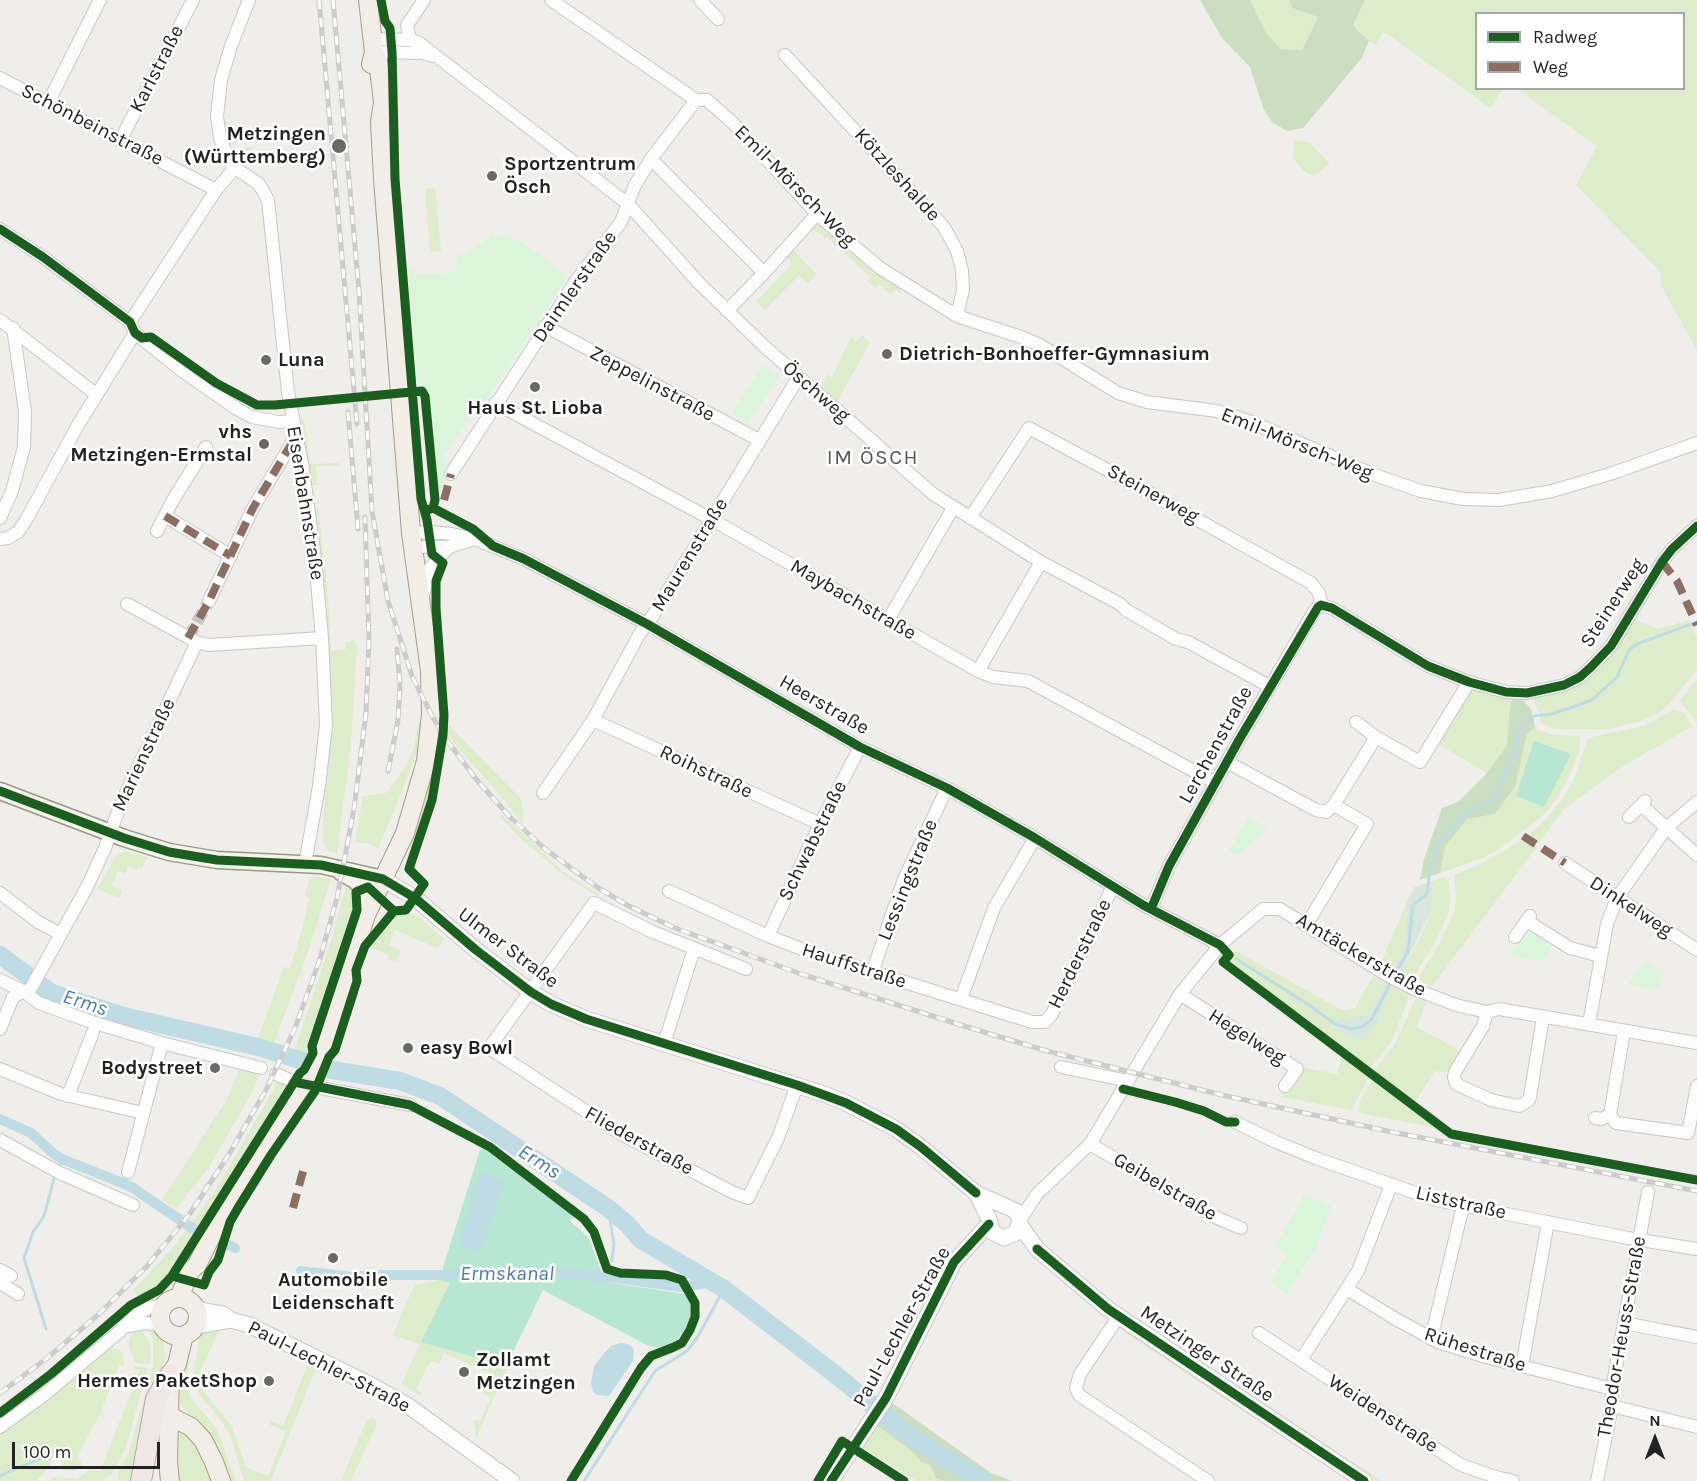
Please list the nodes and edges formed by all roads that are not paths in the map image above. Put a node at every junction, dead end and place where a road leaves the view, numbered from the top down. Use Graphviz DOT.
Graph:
graph roads {
  1 [pos="99,0"];
  2 [pos="193,0"];
  3 [pos="249,0"];
  4 [pos="368,0"];
  5 [pos="424,0"];
  6 [pos="551,0"];
  7 [pos="700,0"];
  8 [pos="718,20"];
  9 [pos="410,39"];
  10 [pos="373,46"];
  11 [pos="785,55"];
  12 [pos="437,58"];
  13 [pos="0,78"];
  14 [pos="696,100"];
  15 [pos="48,103"];
  16 [pos="121,139"];
  17 [pos="651,159"];
  18 [pos="235,168"];
  19 [pos="216,190"];
  20 [pos="628,204"];
  21 [pos="817,214"];
  22 [pos="0,229"];
  23 [pos="764,273"];
  24 [pos="728,311"];
  25 [pos="957,316"];
  26 [pos="0,320"];
  27 [pos="545,326"];
  28 [pos="13,328"];
  29 [pos="136,331"];
  30 [pos="798,378"];
  31 [pos="97,395"];
  32 [pos="495,403"];
  33 [pos="293,421"];
  34 [pos="296,436"];
  35 [pos="759,440"];
  36 [pos="1697,443"];
  37 [pos="206,447"];
  38 [pos="451,474"];
  39 [pos="953,508"];
  40 [pos="165,516"];
  41 [pos="0,518"];
  42 [pos="970,518"];
  43 [pos="711,519"];
  44 [pos="1697,526"];
  45 [pos="157,531"];
  46 [pos="0,539"];
  47 [pos="475,539"];
  48 [pos="412,540"];
  49 [pos="448,547"];
  50 [pos="231,556"];
  51 [pos="1041,562"];
  52 [pos="209,601"];
  53 [pos="127,603"];
  54 [pos="421,603"];
  55 [pos="1321,605"];
  56 [pos="888,620"];
  57 [pos="647,624"];
  58 [pos="322,638"];
  59 [pos="197,642"];
  60 [pos="978,671"];
  61 [pos="1469,682"];
  62 [pos="1269,686"];
  63 [pos="593,720"];
  64 [pos="1356,722"];
  65 [pos="1376,737"];
  66 [pos="860,747"];
  67 [pos="1227,762"];
  68 [pos="1216,783"];
  69 [pos="947,788"];
  70 [pos="0,791"];
  71 [pos="543,793"];
  72 [pos="1697,802"];
  73 [pos="1334,806"];
  74 [pos="1629,817"];
  75 [pos="820,824"];
  76 [pos="1666,828"];
  77 [pos="110,833"];
  78 [pos="1035,838"];
  79 [pos="1697,855"];
  80 [pos="1564,863"];
  81 [pos="304,864"];
  82 [pos="332,867"];
  83 [pos="383,879"];
  84 [pos="1113,886"];
  85 [pos="669,891"];
  86 [pos="0,893"];
  87 [pos="1617,898"];
  88 [pos="1151,909"];
  89 [pos="366,915"];
  90 [pos="1306,924"];
  91 [pos="60,934"];
  92 [pos="768,936"];
  93 [pos="1515,937"];
  94 [pos="1220,945"];
  95 [pos="694,949"];
  96 [pos="1697,950"];
  97 [pos="1600,956"];
  98 [pos="746,969"];
  99 [pos="872,973"];
  100 [pos="0,980"];
  101 [pos="27,990"];
  102 [pos="531,992"];
  103 [pos="1180,994"];
  104 [pos="961,999"];
  105 [pos="1487,1012"];
  106 [pos="1543,1017"];
  107 [pos="1045,1022"];
  108 [pos="1589,1024"];
  109 [pos="0,1029"];
  110 [pos="1624,1031"];
  111 [pos="93,1032"];
  112 [pos="162,1043"];
  113 [pos="1697,1043"];
  114 [pos="664,1044"];
  115 [pos="1061,1067"];
  116 [pos="261,1068"];
  117 [pos="0,1069"];
  118 [pos="276,1074"];
  119 [pos="1128,1081"];
  120 [pos="303,1082"];
  121 [pos="797,1084"];
  122 [pos="1285,1086"];
  123 [pos="1697,1086"];
  124 [pos="68,1096"];
  125 [pos="410,1105"];
  126 [pos="143,1113"];
  127 [pos="1610,1115"];
  128 [pos="1595,1118"];
  129 [pos="1235,1122"];
  130 [pos="0,1140"];
  131 [pos="1090,1144"];
  132 [pos="128,1172"];
  133 [pos="1392,1185"];
  134 [pos="1647,1192"];
  135 [pos="976,1193"];
  136 [pos="1037,1194"];
  137 [pos="133,1205"];
  138 [pos="1463,1206"];
  139 [pos="1005,1207"];
  140 [pos="989,1221"];
  141 [pos="1548,1222"];
  142 [pos="1020,1223"];
  143 [pos="1241,1227"];
  144 [pos="1004,1237"];
  145 [pos="1639,1239"];
  146 [pos="967,1248"];
  147 [pos="1037,1249"];
  148 [pos="1697,1249"];
  149 [pos="0,1283"];
  150 [pos="1347,1289"];
  151 [pos="18,1294"];
  152 [pos="1119,1316"];
  153 [pos="180,1317"];
  154 [pos="1624,1323"];
  155 [pos="123,1327"];
  156 [pos="1259,1333"];
  157 [pos="1697,1336"];
  158 [pos="1431,1339"];
  159 [pos="1301,1360"];
  160 [pos="1522,1366"];
  161 [pos="171,1374"];
  162 [pos="1612,1389"];
  163 [pos="1611,1407"];
  164 [pos="168,1415"];
  165 [pos="0,1427"];
  166 [pos="1697,1427"];
  167 [pos="141,1481"];
  168 [pos="170,1481"];
  169 [pos="221,1481"];
  170 [pos="512,1481"];
  171 [pos="831,1481"];
  172 [pos="1208,1481"];
  173 [pos="1364,1481"];
  174 [pos="1513,1481"];
  175 [pos="1599,1481"];
  1 -- 15 [label="street"];
  2 -- 16 [label="street, Karlstraße"];
  3 -- 18 [label="street, Eisenbahnstraße"];
  4 -- 10 [label="main road"];
  5 -- 9 [label="street"];
  6 -- 14 [label="street, Emil-Mörsch-Weg"];
  7 -- 8 [label="street"];
  9 -- 10 [label="street"];
  9 -- 12 [label="street, Öschweg"];
  10 -- 12 [label="street, Öschweg"];
  10 -- 48 [label="main road"];
  11 -- 25 [label="street, Kötzleshalde"];
  12 -- 20 [label="street, Öschweg"];
  13 -- 15 [label="street, Schönbeinstraße"];
  14 -- 17 [label="street, Daimlerstraße"];
  14 -- 21 [label="street, Emil-Mörsch-Weg"];
  15 -- 16 [label="street, Schönbeinstraße"];
  16 -- 19 [label="street, Schönbeinstraße"];
  17 -- 20 [label="street, Daimlerstraße"];
  17 -- 23 [label="street"];
  18 -- 19 [label="street"];
  18 -- 33 [label="street, Eisenbahnstraße"];
  19 -- 29 [label="street"];
  20 -- 24 [label="street, Öschweg"];
  20 -- 27 [label="street, Daimlerstraße"];
  21 -- 23 [label="street"];
  21 -- 25 [label="street, Emil-Mörsch-Weg"];
  22 -- 29 [label="street"];
  23 -- 24 [label="street"];
  24 -- 30 [label="street, Öschweg"];
  25 -- 36 [label="street, Emil-Mörsch-Weg"];
  26 -- 28 [label="street"];
  27 -- 32 [label="street, Daimlerstraße"];
  27 -- 35 [label="street, Zeppelinstraße"];
  28 -- 31 [label="street"];
  28 -- 41 [label="street"];
  29 -- 31 [label="street"];
  29 -- 33 [label="street"];
  30 -- 35 [label="street, Maurenstraße"];
  30 -- 39 [label="street, Öschweg"];
  31 -- 46 [label="street"];
  32 -- 38 [label="street, Daimlerstraße"];
  32 -- 43 [label="street, Maybachstraße"];
  33 -- 34 [label="street, Eisenbahnstraße"];
  34 -- 50 [label="street"];
  34 -- 58 [label="street, Eisenbahnstraße"];
  35 -- 43 [label="street, Maurenstraße"];
  37 -- 40 [label="street"];
  39 -- 42 [label="street, Öschweg"];
  39 -- 56 [label="street"];
  40 -- 45 [label="street"];
  40 -- 50 [label="street"];
  42 -- 51 [label="street, Öschweg"];
  42 -- 55 [label="street, Steinerweg"];
  43 -- 56 [label="street, Maybachstraße"];
  43 -- 57 [label="street, Maurenstraße"];
  44 -- 61 [label="street, Steinerweg"];
  47 -- 48 [label="street, Heerstraße"];
  47 -- 49 [label="street"];
  47 -- 57 [label="street, Heerstraße"];
  48 -- 49 [label="street"];
  48 -- 54 [label="main road"];
  49 -- 54 [label="street"];
  50 -- 52 [label="street"];
  51 -- 60 [label="street"];
  51 -- 62 [label="street, Öschweg"];
  53 -- 59 [label="street"];
  54 -- 83 [label="main road"];
  55 -- 61 [label="street, Steinerweg"];
  55 -- 62 [label="street, Lerchenstraße"];
  56 -- 60 [label="street, Maybachstraße"];
  57 -- 63 [label="street, Maurenstraße"];
  57 -- 66 [label="street, Heerstraße"];
  58 -- 59 [label="street"];
  58 -- 81 [label="street, Eisenbahnstraße"];
  59 -- 77 [label="street, Marienstraße"];
  60 -- 68 [label="street, Maybachstraße"];
  61 -- 65 [label="street"];
  62 -- 67 [label="street, Lerchenstraße"];
  63 -- 71 [label="street, Maurenstraße"];
  63 -- 75 [label="street, Roihstraße"];
  64 -- 65 [label="street"];
  65 -- 73 [label="street"];
  66 -- 69 [label="street, Heerstraße"];
  66 -- 75 [label="street, Schwabstraße"];
  67 -- 68 [label="street, Lerchenstraße"];
  67 -- 73 [label="street"];
  68 -- 88 [label="street, Lerchenstraße"];
  69 -- 78 [label="street, Heerstraße"];
  69 -- 99 [label="street, Lessingstraße"];
  70 -- 77 [label="main road, Ulmer Straße"];
  72 -- 76 [label="street"];
  73 -- 90 [label="street"];
  74 -- 76 [label="street"];
  75 -- 92 [label="street, Schwabstraße"];
  76 -- 79 [label="street"];
  76 -- 87 [label="street"];
  77 -- 81 [label="main road, Ulmer Straße"];
  77 -- 91 [label="street, Marienstraße"];
  78 -- 84 [label="street, Heerstraße"];
  78 -- 104 [label="street"];
  80 -- 87 [label="street, Dinkelweg"];
  81 -- 82 [label="main road, Ulmer Straße"];
  82 -- 83 [label="main road, Ulmer Straße"];
  82 -- 89 [label="main road"];
  83 -- 89 [label="main road"];
  83 -- 102 [label="street, Ulmer Straße"];
  84 -- 88 [label="street, Heerstraße"];
  84 -- 107 [label="street, Herderstraße"];
  85 -- 92 [label="street, Hauffstraße"];
  86 -- 91 [label="street"];
  87 -- 96 [label="street, Dinkelweg"];
  87 -- 97 [label="street"];
  88 -- 94 [label="street"];
  89 -- 120 [label="main road"];
  90 -- 94 [label="street, Amtäckerstraße"];
  90 -- 105 [label="street, Amtäckerstraße"];
  91 -- 101 [label="street, Marienstraße"];
  92 -- 99 [label="street, Hauffstraße"];
  93 -- 97 [label="street"];
  94 -- 103 [label="street, Amtäckerstraße"];
  95 -- 98 [label="street"];
  95 -- 102 [label="street"];
  95 -- 114 [label="street"];
  97 -- 108 [label="street"];
  99 -- 104 [label="street, Hauffstraße"];
  100 -- 101 [label="street"];
  101 -- 109 [label="street, Marienstraße"];
  101 -- 112 [label="street"];
  102 -- 114 [label="street, Ulmer Straße"];
  102 -- 121 [label="street, Fliederstraße"];
  103 -- 119 [label="street, Amtäckerstraße"];
  103 -- 122 [label="street, Hegelweg"];
  104 -- 107 [label="street, Hauffstraße"];
  105 -- 106 [label="street, Amtäckerstraße"];
  105 -- 106 [label="street"];
  106 -- 108 [label="street, Amtäckerstraße"];
  108 -- 110 [label="street, Amtäckerstraße"];
  110 -- 113 [label="street, Amtäckerstraße"];
  110 -- 127 [label="street"];
  111 -- 124 [label="street"];
  112 -- 116 [label="street"];
  112 -- 126 [label="street"];
  114 -- 121 [label="street, Ulmer Straße"];
  115 -- 119 [label="street"];
  117 -- 124 [label="street"];
  118 -- 120 [label="street"];
  119 -- 131 [label="street, Amtäckerstraße"];
  120 -- 125 [label="street"];
  120 -- 153 [label="main road"];
  121 -- 135 [label="street, Ulmer Straße"];
  123 -- 127 [label="street"];
  124 -- 126 [label="street"];
  126 -- 132 [label="street"];
  127 -- 128 [label="street"];
  129 -- 133 [label="street, Liststraße"];
  130 -- 137 [label="street"];
  131 -- 136 [label="street, Amtäckerstraße"];
  131 -- 143 [label="street, Geibelstraße"];
  133 -- 138 [label="street, Liststraße"];
  133 -- 150 [label="street"];
  134 -- 145 [label="street, Theodor-Heuss-Straße"];
  135 -- 139 [label="street, Ulmer Straße"];
  135 -- 140 [label="street, Ulmer Straße"];
  136 -- 139 [label="street"];
  136 -- 142 [label="street"];
  138 -- 141 [label="street, Liststraße"];
  138 -- 158 [label="street"];
  139 -- 140 [label="street"];
  139 -- 142 [label="street, Ulmer Straße"];
  140 -- 144 [label="street, Ulmer Straße"];
  140 -- 146 [label="street, Paul-Lechler-Straße"];
  141 -- 145 [label="street, Liststraße"];
  141 -- 160 [label="street"];
  142 -- 144 [label="street"];
  142 -- 147 [label="street, Metzinger Straße"];
  144 -- 146 [label="street, Paul-Lechler-Straße"];
  144 -- 147 [label="street, Metzinger Straße"];
  145 -- 148 [label="street, Liststraße"];
  145 -- 154 [label="street, Theodor-Heuss-Straße"];
  146 -- 171 [label="street, Paul-Lechler-Straße"];
  147 -- 152 [label="street, Metzinger Straße"];
  149 -- 151 [label="street"];
  150 -- 158 [label="street, Rühestraße"];
  150 -- 159 [label="street"];
  152 -- 172 [label="street"];
  152 -- 173 [label="street, Metzinger Straße"];
  153 -- 155 [label="street"];
  153 -- 155 [label="street"];
  153 -- 161 [label="main road"];
  153 -- 170 [label="street, Paul-Lechler-Straße"];
  154 -- 157 [label="street"];
  154 -- 162 [label="street, Theodor-Heuss-Straße"];
  155 -- 165 [label="street"];
  156 -- 159 [label="street, Weidenstraße"];
  158 -- 160 [label="street, Rühestraße"];
  159 -- 174 [label="street, Weidenstraße"];
  160 -- 162 [label="street, Rühestraße"];
  161 -- 164 [label="main road"];
  161 -- 167 [label="highway"];
  162 -- 163 [label="street, Theodor-Heuss-Straße"];
  163 -- 166 [label="street"];
  163 -- 175 [label="street, Theodor-Heuss-Straße"];
  164 -- 168 [label="main road"];
  164 -- 169 [label="main road"];
}
